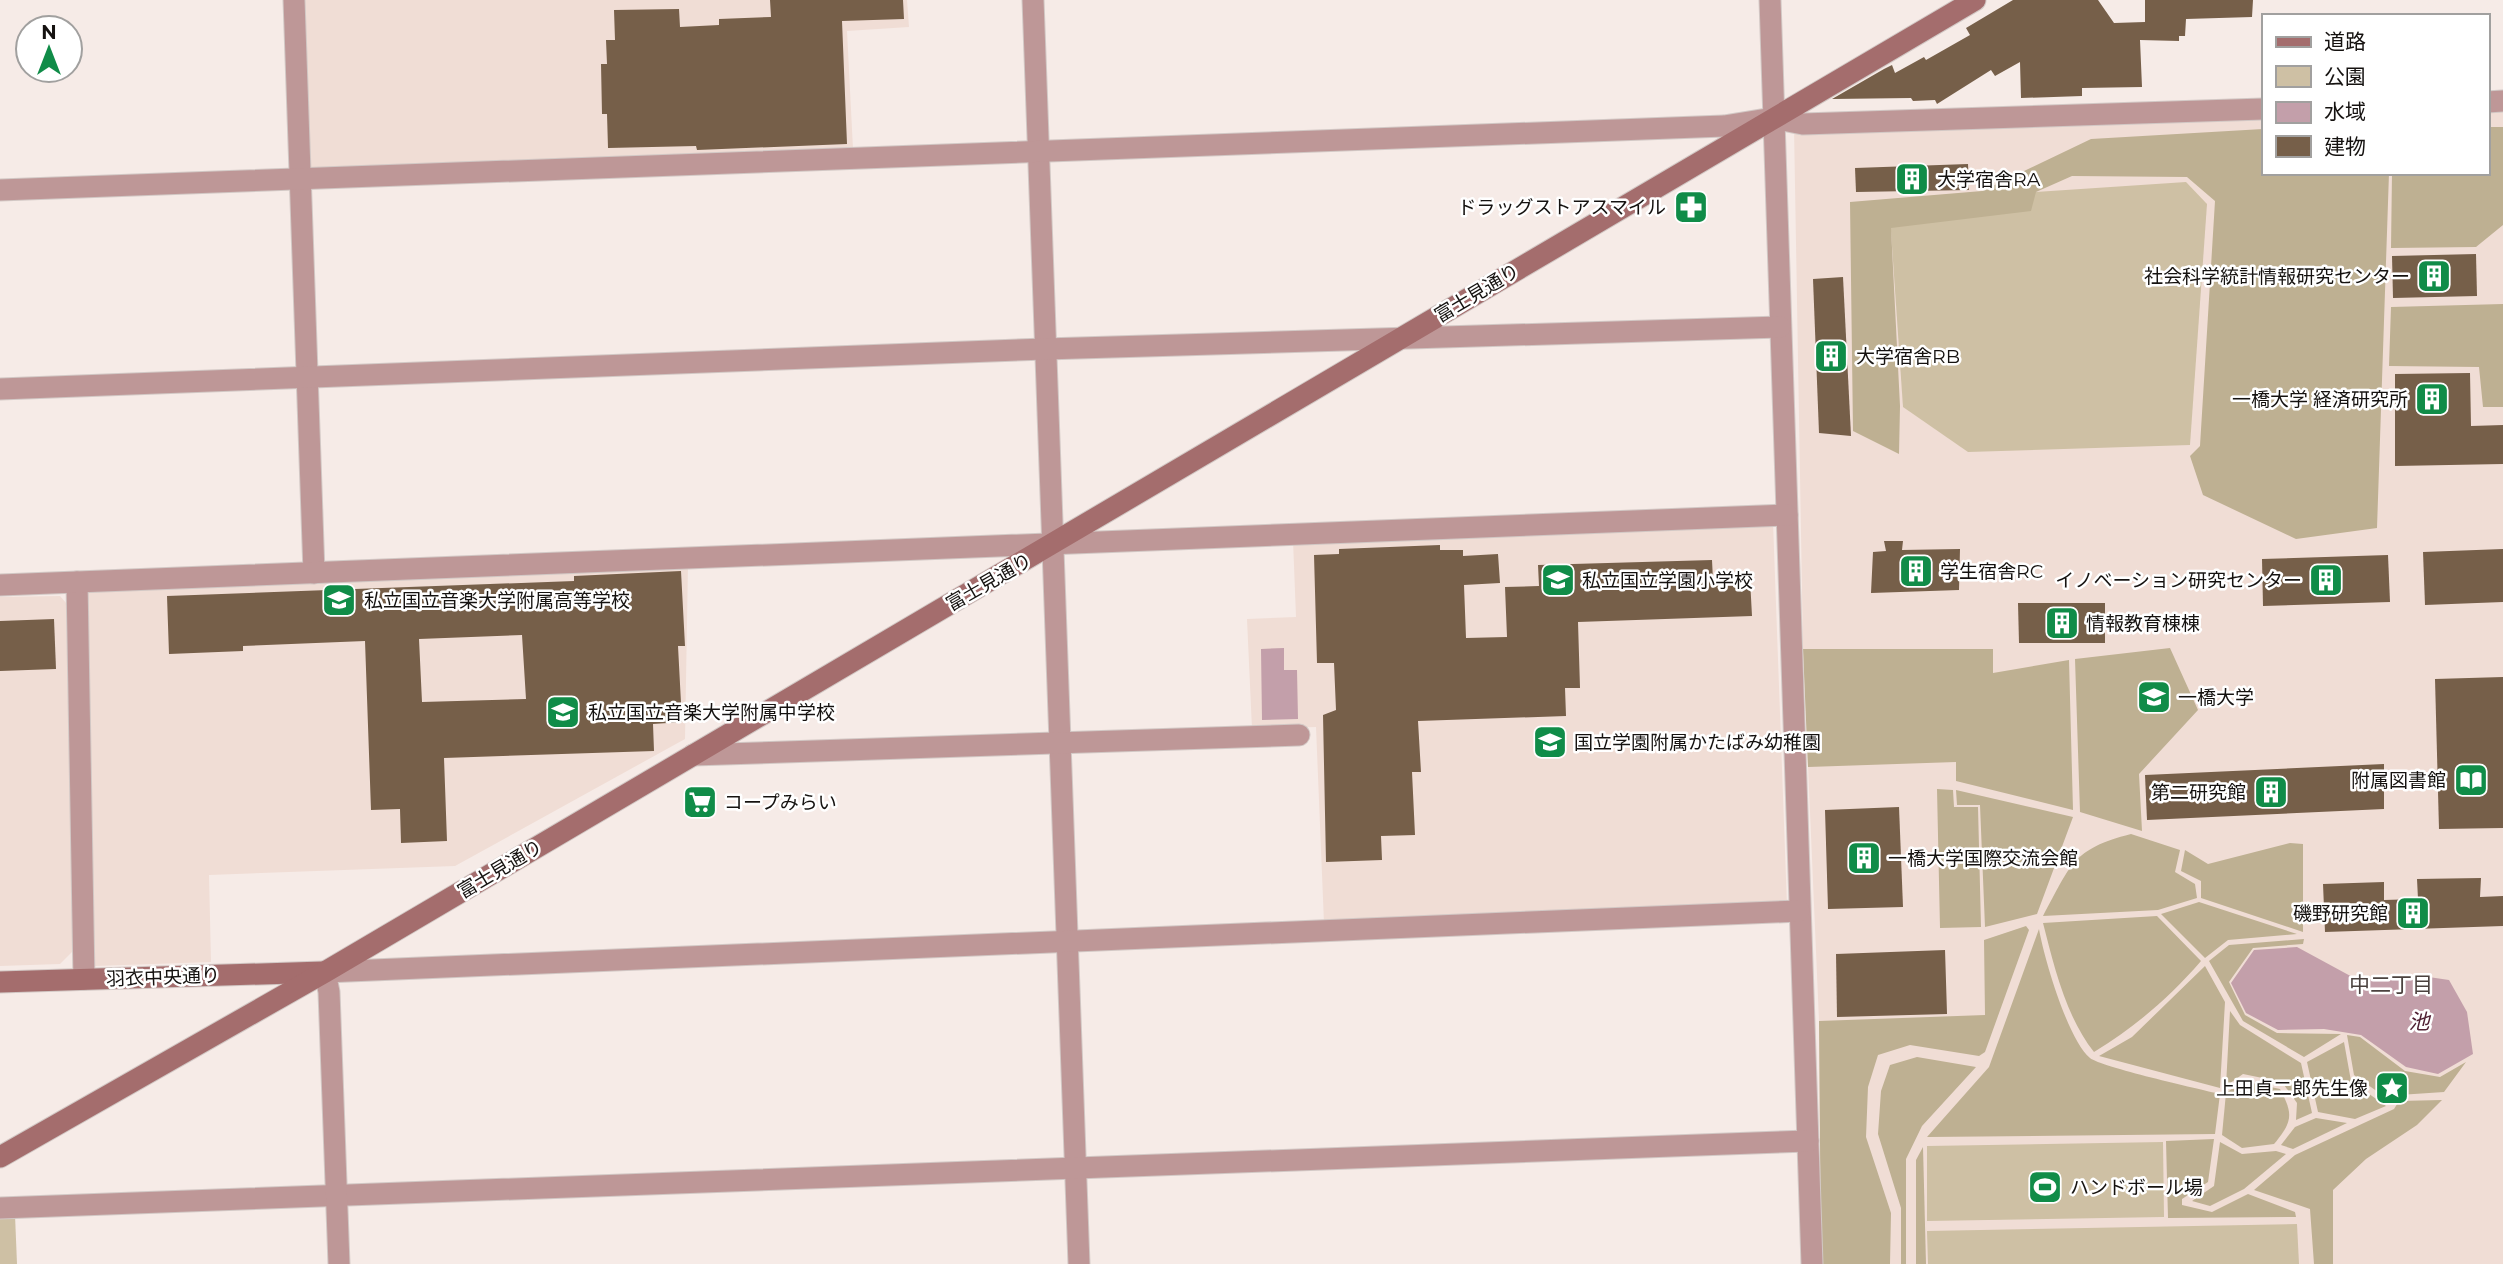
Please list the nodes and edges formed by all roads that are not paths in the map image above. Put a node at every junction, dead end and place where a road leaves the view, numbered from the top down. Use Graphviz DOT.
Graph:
graph roads {
  1 [pos="294,0"];
  2 [pos="1033,0"];
  3 [pos="1770,0"];
  4 [pos="1975,0"];
  5 [pos="2262,109"];
  6 [pos="1773,118"];
  7 [pos="1039,150"];
  8 [pos="301,179"];
  9 [pos="0,190"];
  10 [pos="1780,327"];
  11 [pos="1397,341"];
  12 [pos="1045,349"];
  13 [pos="307,378"];
  14 [pos="0,389"];
  15 [pos="1787,515"];
  16 [pos="1052,546"];
  17 [pos="314,573"];
  18 [pos="77,582"];
  19 [pos="0,585"];
  20 [pos="1298,735"];
  21 [pos="1059,743"];
  22 [pos="693,755"];
  23 [pos="1799,911"];
  24 [pos="1067,942"];
  25 [pos="325,972"];
  26 [pos="84,979"];
  27 [pos="0,982"];
  28 [pos="1808,1141"];
  29 [pos="0,1157"];
  30 [pos="1076,1171"];
  31 [pos="337,1196"];
  32 [pos="0,1208"];
  33 [pos="340,1264"];
  34 [pos="1079,1264"];
  35 [pos="1812,1264"];
  1 -- 8 [label="street"];
  2 -- 7 [label="street"];
  3 -- 6 [label="street"];
  4 -- 6 [label="street, 富士見通り"];
  5 -- 6 [label="street"];
  6 -- 7 [label="street"];
  6 -- 10 [label="street"];
  6 -- 11 [label="street, 富士見通り"];
  7 -- 8 [label="street"];
  7 -- 12 [label="street"];
  8 -- 9 [label="street"];
  8 -- 13 [label="street"];
  10 -- 11 [label="street"];
  10 -- 15 [label="street"];
  11 -- 12 [label="street"];
  11 -- 16 [label="street, 富士見通り"];
  12 -- 13 [label="street"];
  12 -- 16 [label="street"];
  13 -- 14 [label="street"];
  13 -- 17 [label="street"];
  15 -- 16 [label="street"];
  15 -- 23 [label="street"];
  16 -- 17 [label="street"];
  16 -- 21 [label="street"];
  16 -- 22 [label="street, 富士見通り"];
  17 -- 18 [label="street"];
  18 -- 19 [label="street"];
  18 -- 26 [label="street"];
  20 -- 21 [label="street"];
  21 -- 22 [label="street"];
  21 -- 24 [label="street"];
  22 -- 25 [label="street, 富士見通り"];
  23 -- 24 [label="street"];
  23 -- 28 [label="street"];
  24 -- 25 [label="street"];
  24 -- 30 [label="street"];
  25 -- 26 [label="street, 羽衣中央通り"];
  25 -- 29 [label="street, 富士見通り"];
  25 -- 31 [label="street"];
  26 -- 27 [label="street, 羽衣中央通り"];
  28 -- 30 [label="street"];
  28 -- 35 [label="street"];
  30 -- 31 [label="street"];
  30 -- 34 [label="street"];
  31 -- 32 [label="street"];
  31 -- 33 [label="street"];
}
